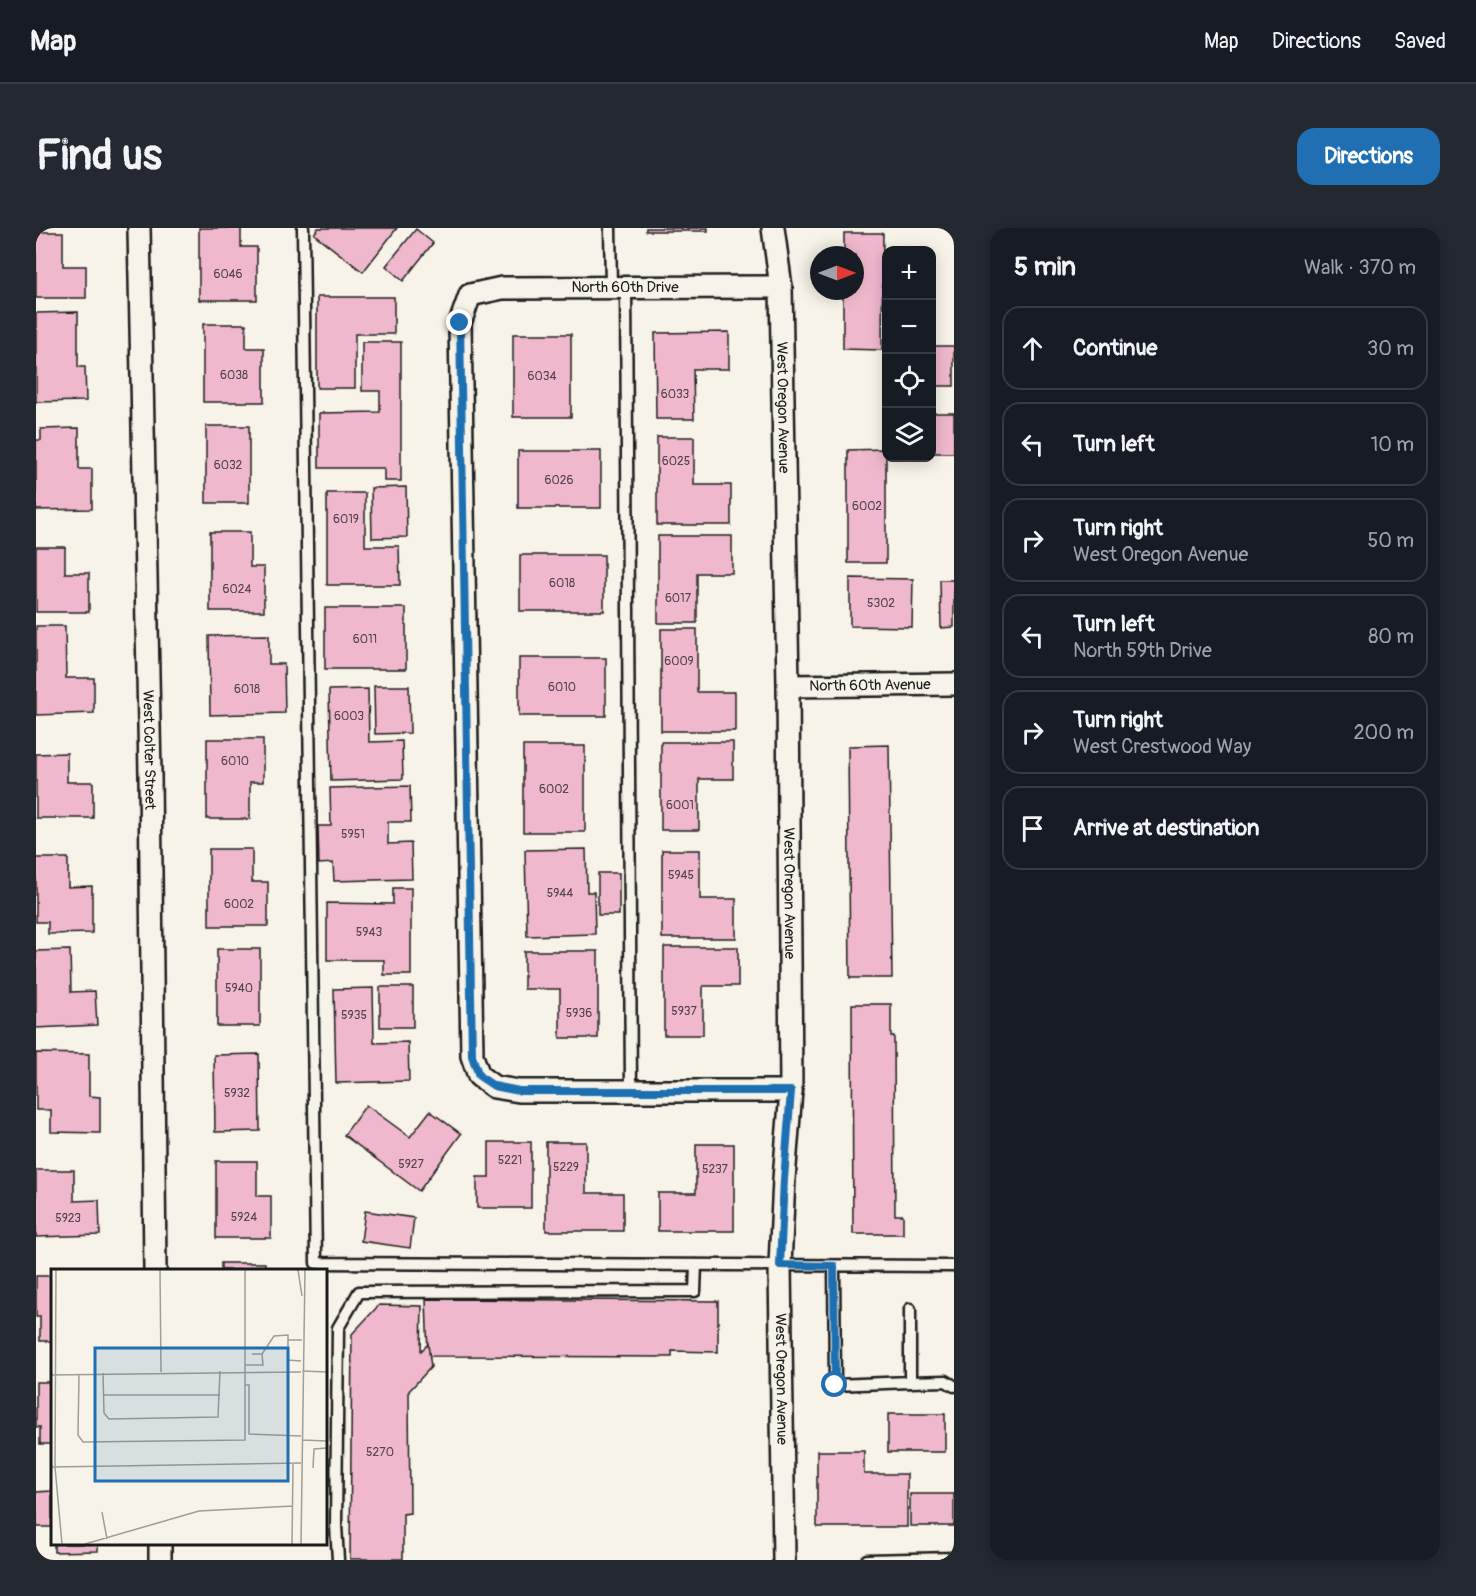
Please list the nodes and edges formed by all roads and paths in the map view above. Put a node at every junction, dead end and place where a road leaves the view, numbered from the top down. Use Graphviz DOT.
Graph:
graph roads {
  1 [pos="139,228"];
  2 [pos="303,228"];
  3 [pos="610,228"];
  4 [pos="773,228"];
  5 [pos="619,287"];
  6 [pos="781,287"];
  7 [pos="954,684"];
  8 [pos="788,686"];
  9 [pos="631,1091"];
  10 [pos="791,1091"];
  11 [pos="696,1265"];
  12 [pos="780,1265"];
  13 [pos="834,1266"];
  14 [pos="954,1266"];
  15 [pos="155,1269"];
  16 [pos="910,1309"];
  17 [pos="910,1382"];
  18 [pos="954,1386"];
  19 [pos="954,1558"];
  20 [pos="937,1559"];
  21 [pos="338,1560"];
  22 [pos="784,1560"];
  23 [pos="867,1560"];
  1 -- 15 [label="street, West Colter Street"];
  2 -- 11 [label="lane"];
  3 -- 5 [label="lane"];
  4 -- 6 [label="street, West Oregon Avenue"];
  5 -- 6 [label="street, North 60th Drive"];
  5 -- 9 [label="lane"];
  5 -- 9 [label="street, North 60th Drive"];
  6 -- 8 [label="street, West Oregon Avenue"];
  7 -- 8 [label="street, North 60th Avenue"];
  8 -- 10 [label="street, West Oregon Avenue"];
  9 -- 10 [label="street"];
  10 -- 12 [label="street, West Oregon Avenue"];
  11 -- 12 [label="lane"];
  11 -- 21 [label="lane"];
  12 -- 13 [label="lane"];
  12 -- 22 [label="street, West Oregon Avenue"];
  13 -- 14 [label="lane"];
  13 -- 17 [label="lane"];
  16 -- 17 [label="lane"];
  17 -- 18 [label="lane"];
  19 -- 20 [label="lane"];
  20 -- 23 [label="lane"];
}
